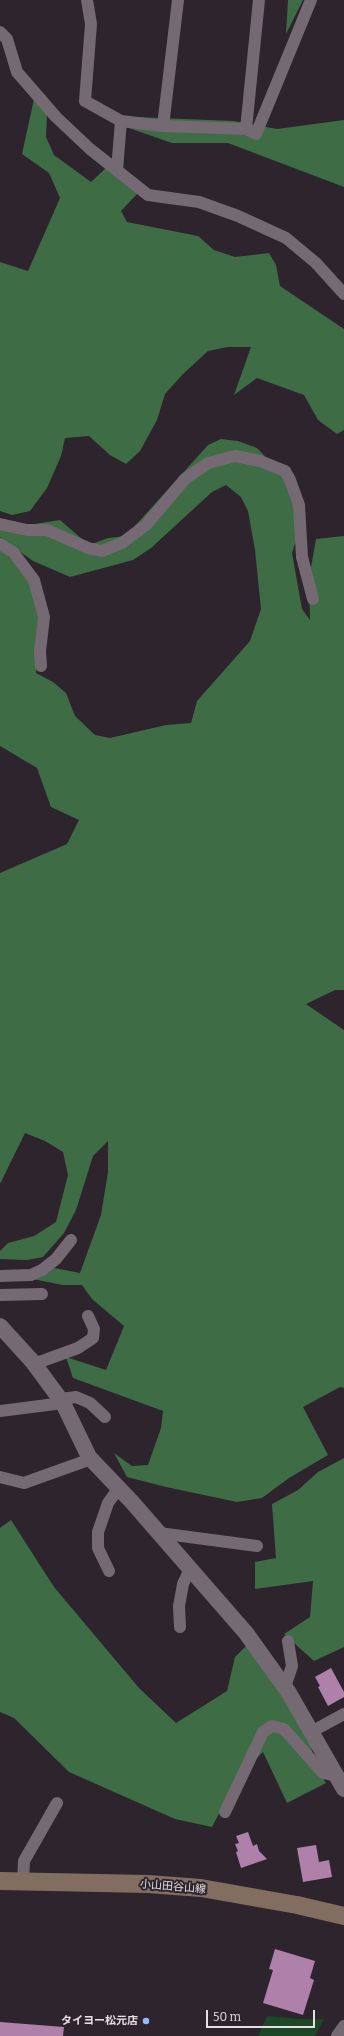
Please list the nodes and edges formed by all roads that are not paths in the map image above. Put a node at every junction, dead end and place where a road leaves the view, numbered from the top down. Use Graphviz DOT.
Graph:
graph roads {
  1 [pos="87,0"];
  2 [pos="178,0"];
  3 [pos="259,0"];
  4 [pos="311,0"];
  5 [pos="0,32"];
  6 [pos="121,121"];
  7 [pos="163,126"];
  8 [pos="246,129"];
  9 [pos="116,170"];
  10 [pos="344,294"];
  11 [pos="0,524"];
  12 [pos="0,544"];
  13 [pos="313,598"];
  14 [pos="41,666"];
  15 [pos="71,1240"];
  16 [pos="0,1276"];
  17 [pos="42,1294"];
  18 [pos="0,1295"];
  19 [pos="88,1316"];
  20 [pos="1,1330"];
  21 [pos="34,1364"];
  22 [pos="61,1401"];
  23 [pos="0,1411"];
  24 [pos="105,1417"];
  25 [pos="91,1460"];
  26 [pos="0,1477"];
  27 [pos="118,1490"];
  28 [pos="159,1533"];
  29 [pos="257,1546"];
  30 [pos="190,1569"];
  31 [pos="109,1571"];
  32 [pos="180,1627"];
  33 [pos="288,1641"];
  34 [pos="285,1687"];
  35 [pos="344,1714"];
  36 [pos="312,1732"];
  37 [pos="340,1783"];
  38 [pos="57,1803"];
  39 [pos="225,1812"];
  40 [pos="0,1881"];
  41 [pos="23,1881"];
  42 [pos="344,1916"];
  43 [pos="344,2026"];
  44 [pos="337,2036"];
  1 -- 6 [label="street"];
  2 -- 7 [label="street"];
  3 -- 8 [label="street"];
  4 -- 8 [label="street"];
  5 -- 9 [label="street"];
  6 -- 7 [label="street"];
  6 -- 9 [label="street"];
  7 -- 8 [label="street"];
  9 -- 10 [label="street"];
  11 -- 13 [label="street"];
  12 -- 14 [label="street"];
  15 -- 16 [label="street"];
  17 -- 18 [label="street"];
  19 -- 21 [label="street"];
  20 -- 21 [label="street"];
  21 -- 22 [label="street"];
  22 -- 23 [label="street"];
  22 -- 24 [label="street"];
  22 -- 25 [label="street"];
  25 -- 26 [label="street"];
  25 -- 27 [label="street"];
  27 -- 28 [label="street"];
  27 -- 31 [label="street"];
  28 -- 29 [label="street"];
  28 -- 30 [label="street"];
  30 -- 32 [label="street"];
  30 -- 34 [label="street"];
  33 -- 34 [label="street"];
  34 -- 36 [label="street"];
  35 -- 36 [label="street"];
  36 -- 37 [label="street"];
  37 -- 39 [label="street"];
  38 -- 41 [label="street"];
  40 -- 41 [label="main road, 小山田谷山線"];
  41 -- 42 [label="main road, 小山田谷山線"];
  43 -- 44 [label="street"];
}
